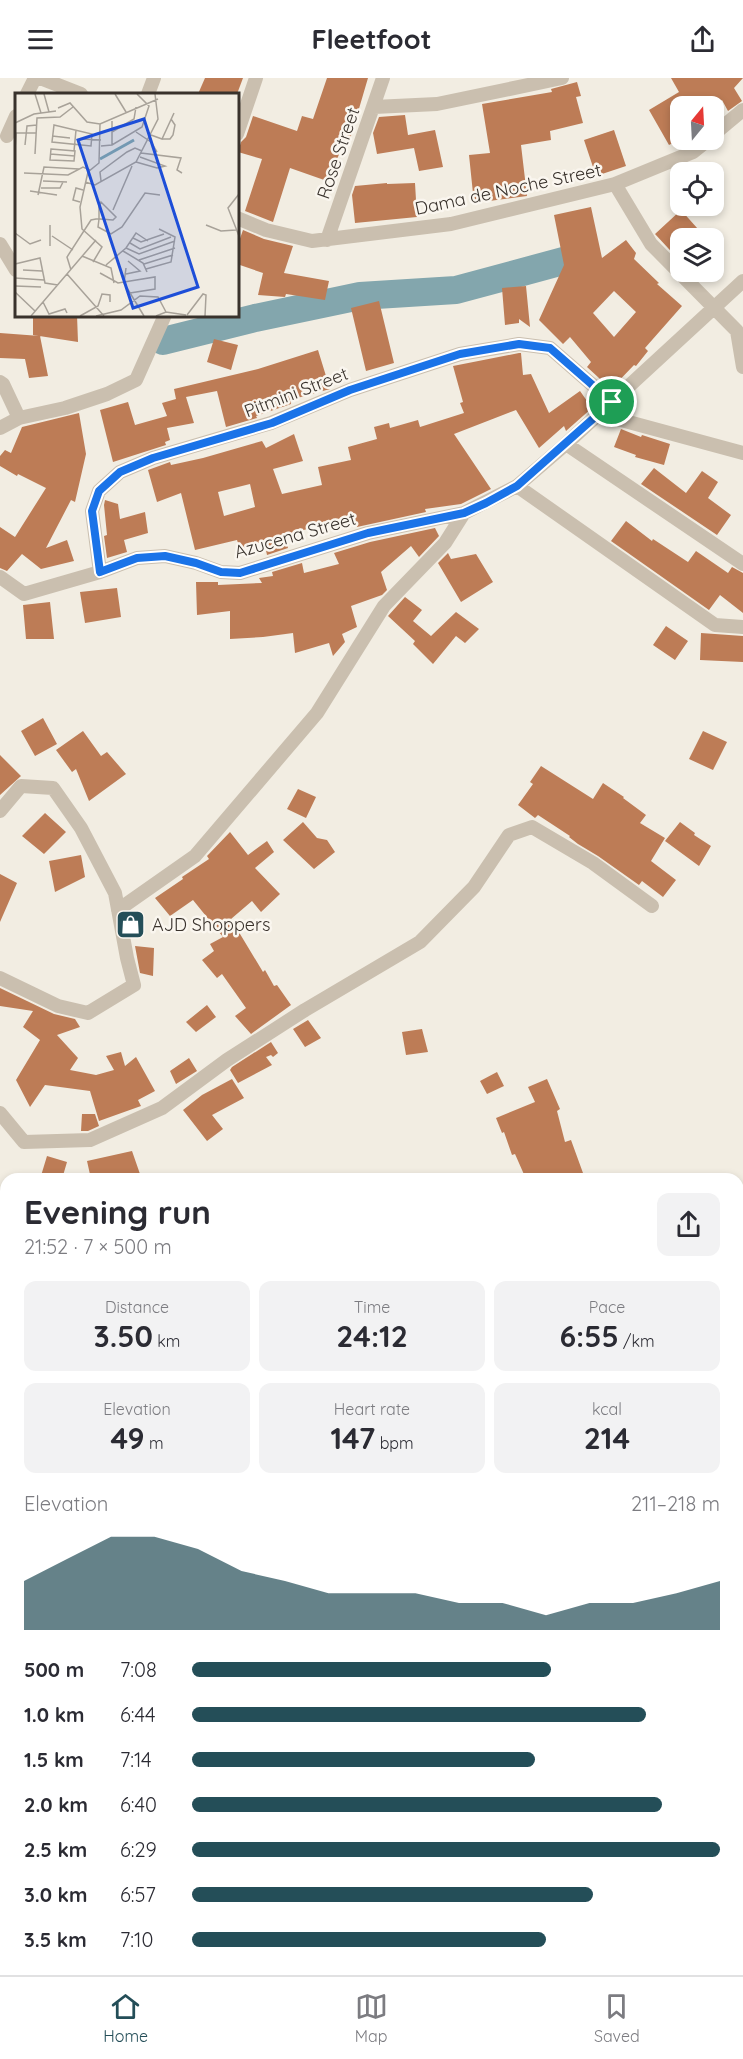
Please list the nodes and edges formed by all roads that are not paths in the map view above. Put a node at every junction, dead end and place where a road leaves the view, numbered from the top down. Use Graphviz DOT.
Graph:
graph roads {
  1 [pos="35,78"];
  2 [pos="40,78"];
  3 [pos="154,78"];
  4 [pos="256,78"];
  5 [pos="383,78"];
  6 [pos="562,78"];
  7 [pos="28,93"];
  8 [pos="78,93"];
  9 [pos="148,93"];
  10 [pos="374,107"];
  11 [pos="743,110"];
  12 [pos="15,118"];
  13 [pos="724,126"];
  14 [pos="238,131"];
  15 [pos="8,136"];
  16 [pos="696,150"];
  17 [pos="615,184"];
  18 [pos="238,218"];
  19 [pos="327,240"];
  20 [pos="0,244"];
  21 [pos="15,268"];
  22 [pos="743,281"];
  23 [pos="716,308"];
  24 [pos="165,316"];
  25 [pos="743,367"];
  26 [pos="0,382"];
  27 [pos="612,402"];
  28 [pos="599,414"];
  29 [pos="19,418"];
  30 [pos="0,428"];
  31 [pos="566,444"];
  32 [pos="743,453"];
  33 [pos="517,486"];
  34 [pos="464,513"];
  35 [pos="743,564"];
  36 [pos="100,572"];
  37 [pos="0,577"];
  38 [pos="743,627"];
  39 [pos="0,812"];
  40 [pos="652,906"];
  41 [pos="118,910"];
  42 [pos="0,978"];
  43 [pos="0,1113"];
  1 -- 7 [label="street"];
  2 -- 8 [label="street"];
  3 -- 9 [label="street"];
  4 -- 14 [label="street"];
  5 -- 10 [label="street, Rose Street"];
  6 -- 10 [label="street"];
  10 -- 19 [label="street, Rose Street"];
  11 -- 13 [label="street"];
  12 -- 15 [label="street"];
  16 -- 17 [label="street, Dama de Noche Street"];
  17 -- 19 [label="street, Dama de Noche Street"];
  17 -- 23 [label="street"];
  18 -- 19 [label="street, Dama de Noche Street"];
  20 -- 21 [label="street"];
  22 -- 23 [label="street, Azucena Street"];
  23 -- 25 [label="street"];
  23 -- 27 [label="street, Azucena Street"];
  24 -- 29 [label="street"];
  26 -- 29 [label="street"];
  27 -- 28 [label="street, Azucena Street"];
  27 -- 36 [label="street, Pitmini Street"];
  28 -- 31 [label="street, Azucena Street"];
  28 -- 32 [label="street"];
  29 -- 30 [label="street"];
  31 -- 33 [label="street, Azucena Street"];
  31 -- 35 [label="street"];
  33 -- 34 [label="street, Azucena Street"];
  33 -- 38 [label="street"];
  34 -- 36 [label="street, Azucena Street"];
  34 -- 41 [label="street"];
  36 -- 37 [label="street, Azucena Street"];
  39 -- 41 [label="street"];
  40 -- 43 [label="street"];
  41 -- 42 [label="street"];
}
